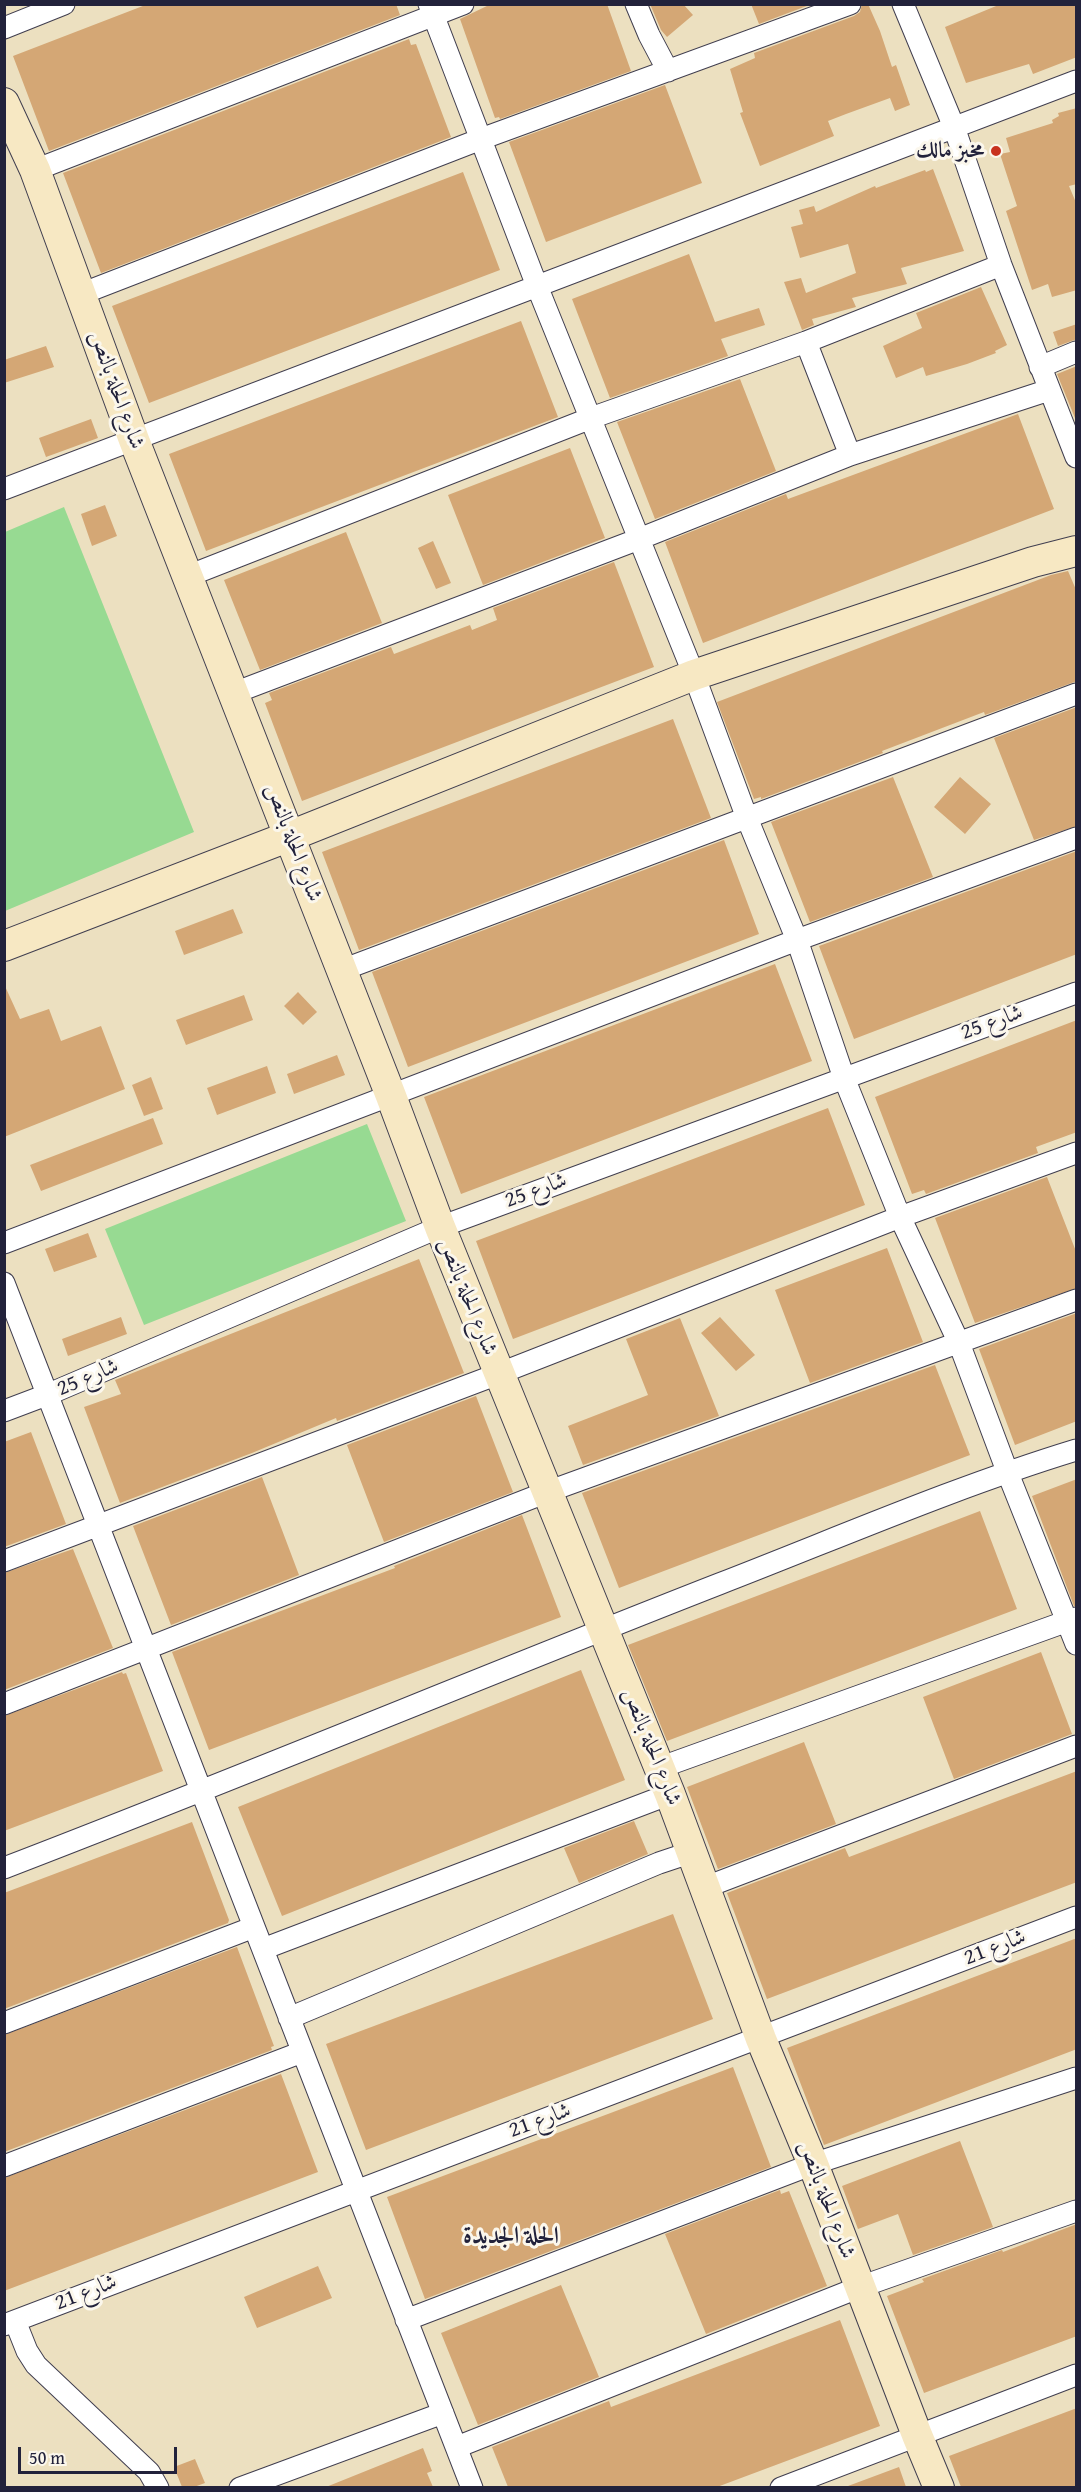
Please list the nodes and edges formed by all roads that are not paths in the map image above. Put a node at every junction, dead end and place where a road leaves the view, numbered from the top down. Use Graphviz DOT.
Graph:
graph roads {
  1 [pos="64,4"];
  2 [pos="463,4"];
  3 [pos="636,4"];
  4 [pos="850,4"];
  5 [pos="903,4"];
  6 [pos="431,10"];
  7 [pos="4,28"];
  8 [pos="668,71"];
  9 [pos="1077,81"];
  10 [pos="4,103"];
  11 [pos="954,127"];
  12 [pos="481,140"];
  13 [pos="35,170"];
  14 [pos="1001,265"];
  15 [pos="537,286"];
  16 [pos="81,294"];
  17 [pos="806,342"];
  18 [pos="1077,352"];
  19 [pos="1040,367"];
  20 [pos="1049,390"];
  21 [pos="591,418"];
  22 [pos="134,440"];
  23 [pos="850,455"];
  24 [pos="1077,458"];
  25 [pos="4,489"];
  26 [pos="639,539"];
  27 [pos="1077,551"];
  28 [pos="188,576"];
  29 [pos="694,675"];
  30 [pos="234,693"];
  31 [pos="1077,694"];
  32 [pos="747,818"];
  33 [pos="290,836"];
  34 [pos="1077,838"];
  35 [pos="797,940"];
  36 [pos="4,946"];
  37 [pos="342,970"];
  38 [pos="1077,993"];
  39 [pos="844,1078"];
  40 [pos="391,1096"];
  41 [pos="1077,1153"];
  42 [pos="900,1217"];
  43 [pos="440,1227"];
  44 [pos="4,1243"];
  45 [pos="4,1283"];
  46 [pos="1077,1300"];
  47 [pos="959,1343"];
  48 [pos="498,1374"];
  49 [pos="49,1394"];
  50 [pos="4,1411"];
  51 [pos="1077,1450"];
  52 [pos="1007,1471"];
  53 [pos="547,1492"];
  54 [pos="99,1524"];
  55 [pos="4,1561"];
  56 [pos="1072,1620"];
  57 [pos="603,1629"];
  58 [pos="1077,1644"];
  59 [pos="148,1649"];
  60 [pos="4,1704"];
  61 [pos="1077,1746"];
  62 [pos="665,1781"];
  63 [pos="202,1792"];
  64 [pos="692,1852"];
  65 [pos="4,1868"];
  66 [pos="706,1887"];
  67 [pos="1077,1917"];
  68 [pos="254,1927"];
  69 [pos="263,1949"];
  70 [pos="289,2018"];
  71 [pos="4,2023"];
  72 [pos="761,2039"];
  73 [pos="302,2052"];
  74 [pos="1077,2078"];
  75 [pos="813,2164"];
  76 [pos="4,2166"];
  77 [pos="356,2190"];
  78 [pos="1077,2211"];
  79 [pos="860,2287"];
  80 [pos="406,2320"];
  81 [pos="10,2323"];
  82 [pos="1077,2375"];
  83 [pos="443,2413"];
  84 [pos="916,2435"];
  85 [pos="457,2447"];
  86 [pos="158,2487"];
  87 [pos="240,2487"];
  88 [pos="472,2487"];
  89 [pos="781,2487"];
  90 [pos="939,2487"];
  1 -- 7 [label="street"];
  2 -- 6 [label="street"];
  3 -- 8 [label="street"];
  4 -- 8 [label="street"];
  5 -- 11 [label="street"];
  6 -- 12 [label="street"];
  6 -- 13 [label="street"];
  8 -- 12 [label="street"];
  9 -- 11 [label="street"];
  10 -- 13 [label="street, شارع الحلة بالنص"];
  11 -- 14 [label="street"];
  11 -- 15 [label="street"];
  12 -- 15 [label="street"];
  12 -- 16 [label="street"];
  13 -- 16 [label="street, شارع الحلة بالنص"];
  14 -- 17 [label="street"];
  14 -- 19 [label="street"];
  15 -- 21 [label="street"];
  15 -- 22 [label="street"];
  16 -- 22 [label="street, شارع الحلة بالنص"];
  17 -- 21 [label="street"];
  17 -- 23 [label="street"];
  18 -- 19 [label="street"];
  19 -- 20 [label="street"];
  20 -- 23 [label="street"];
  20 -- 24 [label="street"];
  21 -- 26 [label="street"];
  21 -- 28 [label="street"];
  22 -- 25 [label="street"];
  22 -- 28 [label="street, شارع الحلة بالنص"];
  23 -- 26 [label="street"];
  26 -- 29 [label="street"];
  26 -- 30 [label="street"];
  27 -- 29 [label="street"];
  28 -- 30 [label="street, شارع الحلة بالنص"];
  29 -- 32 [label="street"];
  29 -- 33 [label="street"];
  30 -- 33 [label="street, شارع الحلة بالنص"];
  31 -- 32 [label="street"];
  32 -- 35 [label="street"];
  32 -- 37 [label="street"];
  33 -- 36 [label="street"];
  33 -- 37 [label="street, شارع الحلة بالنص"];
  34 -- 35 [label="street"];
  35 -- 39 [label="street"];
  35 -- 40 [label="street"];
  37 -- 40 [label="street, شارع الحلة بالنص"];
  38 -- 39 [label="street, شارع 25"];
  39 -- 42 [label="street"];
  39 -- 43 [label="street, شارع 25"];
  40 -- 43 [label="street, شارع الحلة بالنص"];
  40 -- 44 [label="street"];
  41 -- 42 [label="street"];
  42 -- 47 [label="street"];
  42 -- 48 [label="street"];
  43 -- 48 [label="street, شارع الحلة بالنص"];
  43 -- 49 [label="street, شارع 25"];
  45 -- 49 [label="street"];
  46 -- 47 [label="street"];
  47 -- 52 [label="street"];
  47 -- 53 [label="street"];
  48 -- 53 [label="street, شارع الحلة بالنص"];
  48 -- 54 [label="street"];
  49 -- 50 [label="street, شارع 25"];
  49 -- 54 [label="street"];
  51 -- 52 [label="street"];
  52 -- 56 [label="street"];
  52 -- 57 [label="street"];
  53 -- 57 [label="street, شارع الحلة بالنص"];
  53 -- 59 [label="street"];
  54 -- 55 [label="street"];
  54 -- 59 [label="street"];
  56 -- 58 [label="street"];
  56 -- 62 [label="street"];
  57 -- 62 [label="street, شارع الحلة بالنص"];
  57 -- 63 [label="street"];
  59 -- 60 [label="street"];
  59 -- 63 [label="street"];
  61 -- 66 [label="street"];
  62 -- 64 [label="street, شارع الحلة بالنص"];
  62 -- 69 [label="street"];
  63 -- 65 [label="street"];
  63 -- 68 [label="street"];
  64 -- 66 [label="street, شارع الحلة بالنص"];
  64 -- 70 [label="street"];
  66 -- 72 [label="street, شارع الحلة بالنص"];
  67 -- 72 [label="street, شارع 21"];
  68 -- 69 [label="street"];
  68 -- 71 [label="street"];
  69 -- 70 [label="street"];
  70 -- 73 [label="street"];
  72 -- 75 [label="street, شارع الحلة بالنص"];
  72 -- 77 [label="street, شارع 21"];
  73 -- 76 [label="street"];
  73 -- 77 [label="street"];
  74 -- 75 [label="street"];
  75 -- 79 [label="street, شارع الحلة بالنص"];
  75 -- 80 [label="street"];
  77 -- 80 [label="street"];
  77 -- 81 [label="street, شارع 21"];
  78 -- 79 [label="street"];
  79 -- 84 [label="street, شارع الحلة بالنص"];
  79 -- 85 [label="street"];
  80 -- 83 [label="street"];
  81 -- 86 [label="street"];
  82 -- 84 [label="street"];
  83 -- 85 [label="street"];
  83 -- 87 [label="street"];
  84 -- 89 [label="street"];
  84 -- 90 [label="street, شارع الحلة بالنص"];
  85 -- 88 [label="street"];
}
